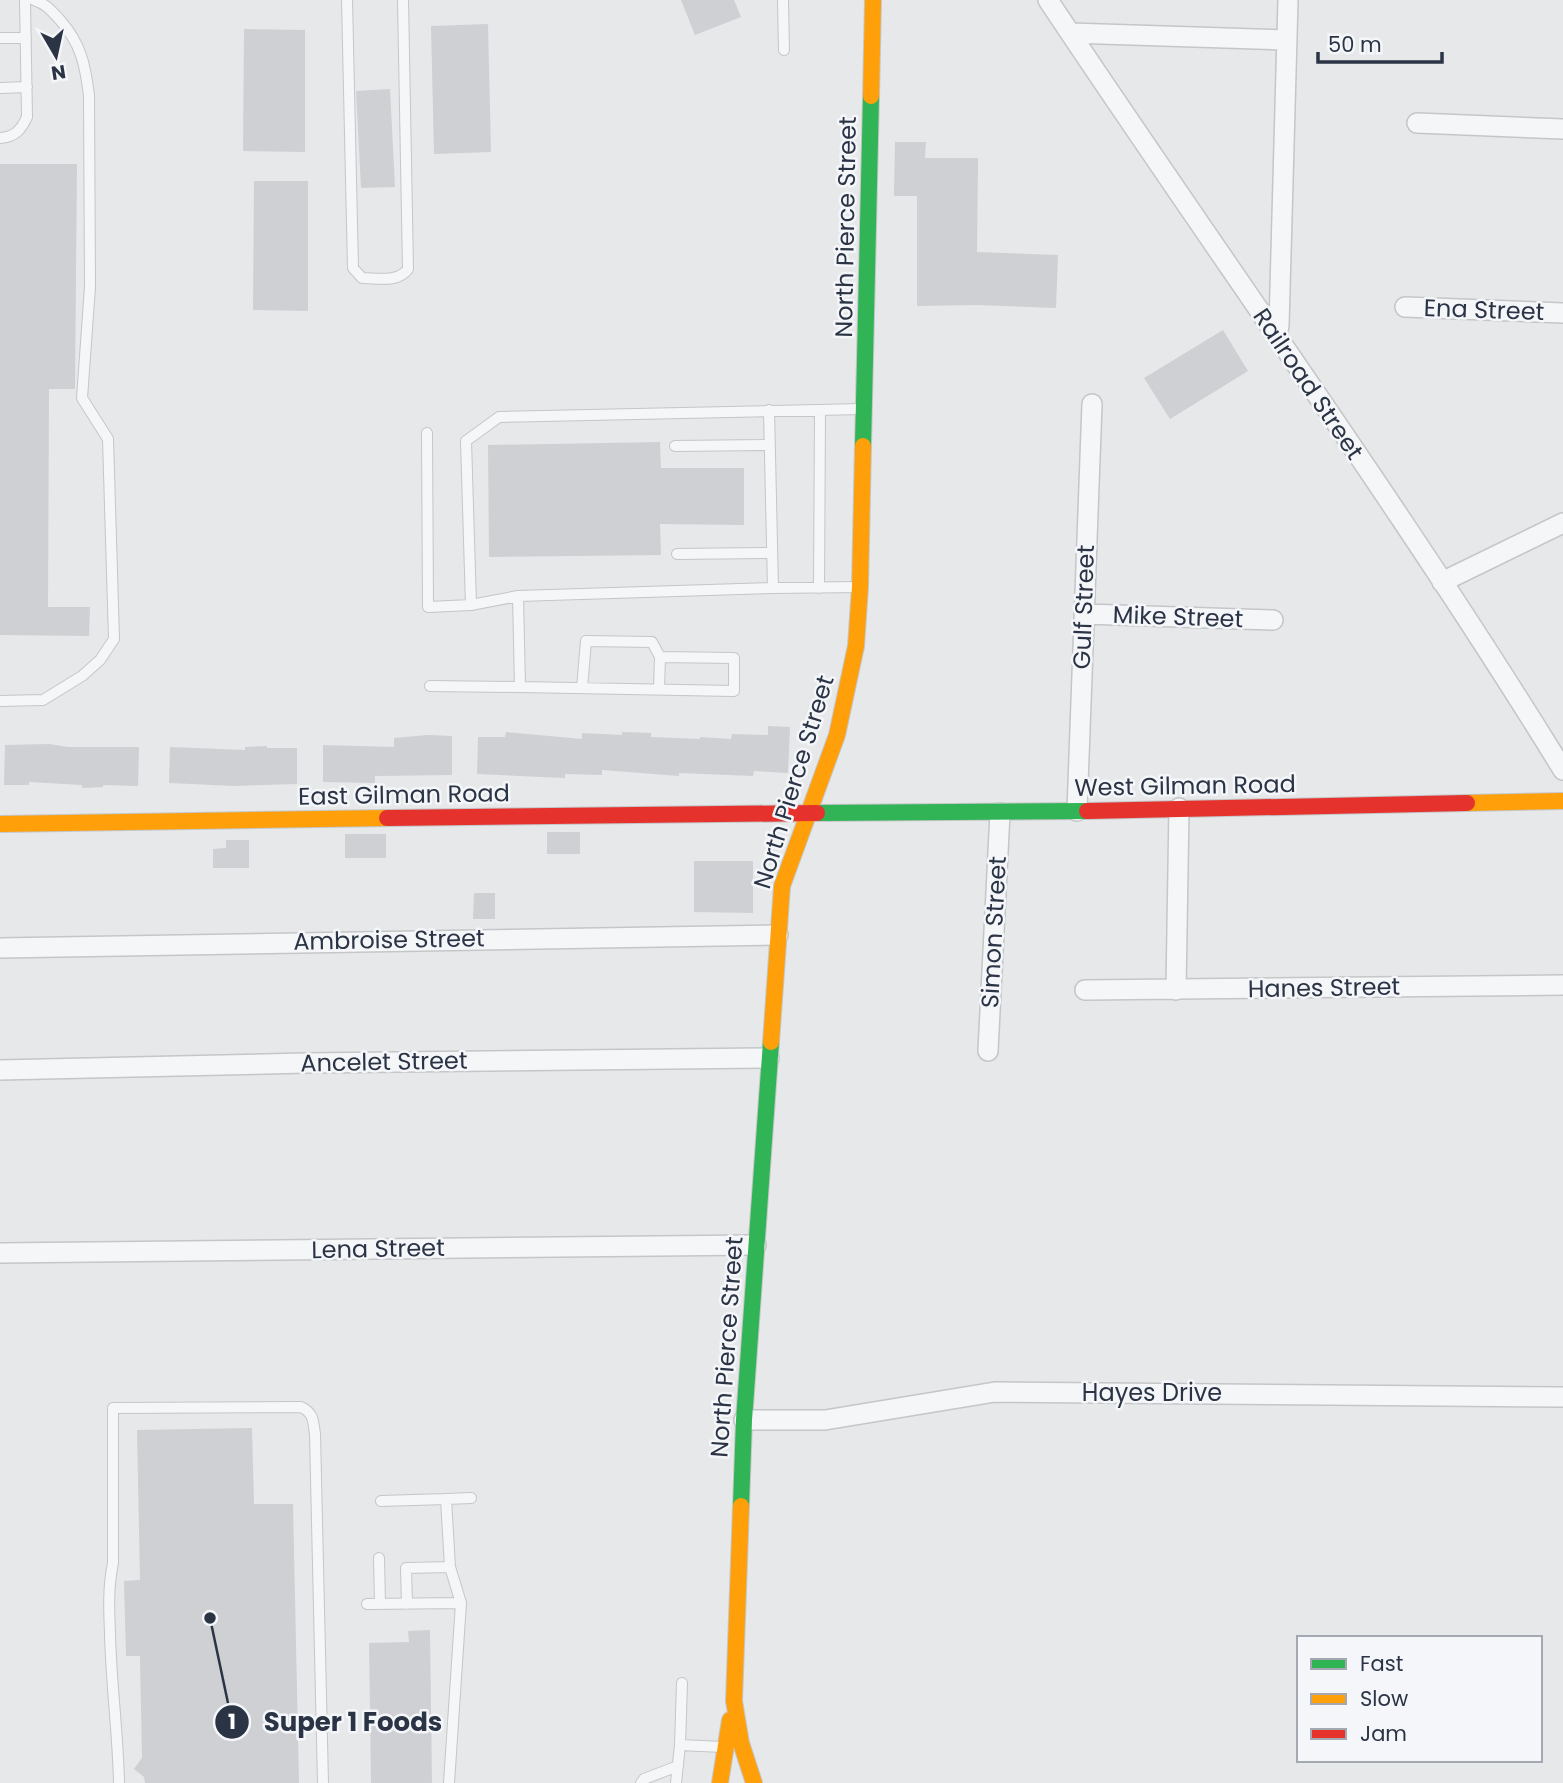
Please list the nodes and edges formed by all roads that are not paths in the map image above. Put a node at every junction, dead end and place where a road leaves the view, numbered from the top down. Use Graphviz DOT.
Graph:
graph roads {
  1 [pos="25,0"];
  2 [pos="34,0"];
  3 [pos="347,0"];
  4 [pos="403,0"];
  5 [pos="783,0"];
  6 [pos="873,0"];
  7 [pos="1048,0"];
  8 [pos="1288,0"];
  9 [pos="47,2"];
  10 [pos="1070,33"];
  11 [pos="0,38"];
  12 [pos="26,38"];
  13 [pos="1287,40"];
  14 [pos="784,50"];
  15 [pos="27,86"];
  16 [pos="0,88"];
  17 [pos="1417,123"];
  18 [pos="1563,129"];
  19 [pos="0,138"];
  20 [pos="1405,307"];
  21 [pos="1563,313"];
  22 [pos="1277,337"];
  23 [pos="1092,404"];
  24 [pos="864,409"];
  25 [pos="769,410"];
  26 [pos="820,410"];
  27 [pos="427,433"];
  28 [pos="769,444"];
  29 [pos="675,446"];
  30 [pos="1563,523"];
  31 [pos="771,553"];
  32 [pos="677,554"];
  33 [pos="1442,582"];
  34 [pos="860,587"];
  35 [pos="773,588"];
  36 [pos="819,588"];
  37 [pos="518,596"];
  38 [pos="471,605"];
  39 [pos="1084,614"];
  40 [pos="1273,620"];
  41 [pos="660,657"];
  42 [pos="430,686"];
  43 [pos="520,687"];
  44 [pos="582,688"];
  45 [pos="659,689"];
  46 [pos="0,701"];
  47 [pos="1563,770"];
  48 [pos="1563,801"];
  49 [pos="1179,808"];
  50 [pos="1077,811"];
  51 [pos="1000,813"];
  52 [pos="808,815"];
  53 [pos="0,824"];
  54 [pos="778,935"];
  55 [pos="0,948"];
  56 [pos="1563,985"];
  57 [pos="1085,990"];
  58 [pos="1175,990"];
  59 [pos="988,1051"];
  60 [pos="769,1058"];
  61 [pos="0,1070"];
  62 [pos="756,1245"];
  63 [pos="0,1253"];
  64 [pos="1563,1397"];
  65 [pos="744,1420"];
  66 [pos="471,1498"];
  67 [pos="446,1499"];
  68 [pos="381,1501"];
  69 [pos="379,1558"];
  70 [pos="450,1567"];
  71 [pos="461,1603"];
  72 [pos="367,1604"];
  73 [pos="380,1604"];
  74 [pos="407,1604"];
  75 [pos="682,1683"];
  76 [pos="734,1701"];
  77 [pos="680,1745"];
  78 [pos="724,1747"];
  79 [pos="678,1766"];
  80 [pos="119,1783"];
  81 [pos="323,1783"];
  82 [pos="450,1783"];
  83 [pos="641,1783"];
  84 [pos="676,1783"];
  85 [pos="720,1783"];
  86 [pos="754,1783"];
  1 -- 12 [label="lane"];
  2 -- 9 [label="lane"];
  3 -- 4 [label="lane"];
  5 -- 14 [label="lane"];
  6 -- 24 [label="street, North Pierce Street"];
  7 -- 10 [label="street, Railroad Street"];
  8 -- 13 [label="street"];
  9 -- 46 [label="lane"];
  10 -- 13 [label="street"];
  10 -- 22 [label="street, Railroad Street"];
  11 -- 12 [label="lane"];
  12 -- 15 [label="lane"];
  13 -- 22 [label="street"];
  15 -- 16 [label="lane"];
  15 -- 19 [label="lane"];
  17 -- 18 [label="street"];
  20 -- 21 [label="street, Ena Street"];
  22 -- 33 [label="street, Railroad Street"];
  23 -- 39 [label="street, Gulf Street"];
  24 -- 26 [label="lane"];
  24 -- 34 [label="street, North Pierce Street"];
  25 -- 26 [label="lane"];
  25 -- 28 [label="lane"];
  25 -- 38 [label="lane"];
  26 -- 36 [label="lane"];
  27 -- 38 [label="lane"];
  28 -- 29 [label="lane"];
  28 -- 31 [label="lane"];
  30 -- 33 [label="street"];
  31 -- 32 [label="lane"];
  31 -- 35 [label="lane"];
  33 -- 47 [label="street, Railroad Street"];
  34 -- 36 [label="lane"];
  34 -- 52 [label="street, North Pierce Street"];
  35 -- 36 [label="lane"];
  35 -- 37 [label="lane"];
  37 -- 38 [label="lane"];
  37 -- 43 [label="lane"];
  39 -- 40 [label="street, Mike Street"];
  39 -- 50 [label="street, Gulf Street"];
  41 -- 44 [label="lane"];
  41 -- 45 [label="lane"];
  41 -- 45 [label="lane"];
  42 -- 43 [label="lane"];
  43 -- 44 [label="lane"];
  44 -- 45 [label="lane"];
  48 -- 49 [label="street, West Gilman Road"];
  49 -- 50 [label="street, West Gilman Road"];
  49 -- 58 [label="street"];
  50 -- 51 [label="street, West Gilman Road"];
  51 -- 52 [label="street, West Gilman Road"];
  51 -- 59 [label="street, Simon Street"];
  52 -- 53 [label="street, East Gilman Road"];
  52 -- 54 [label="street, North Pierce Street"];
  54 -- 55 [label="street, Ambroise Street"];
  54 -- 60 [label="street, North Pierce Street"];
  56 -- 58 [label="street, Hanes Street"];
  57 -- 58 [label="street, Hanes Street"];
  60 -- 61 [label="street, Ancelet Street"];
  60 -- 62 [label="street, North Pierce Street"];
  62 -- 63 [label="street, Lena Street"];
  62 -- 65 [label="street, North Pierce Street"];
  64 -- 65 [label="street, Hayes Drive"];
  65 -- 76 [label="street, North Pierce Street"];
  66 -- 67 [label="lane"];
  67 -- 68 [label="lane"];
  67 -- 70 [label="lane"];
  69 -- 73 [label="lane"];
  70 -- 71 [label="lane"];
  70 -- 74 [label="lane"];
  71 -- 74 [label="lane"];
  71 -- 82 [label="lane"];
  72 -- 73 [label="lane"];
  73 -- 74 [label="lane"];
  75 -- 77 [label="lane"];
  76 -- 78 [label="street"];
  76 -- 86 [label="street, North Pierce Street"];
  77 -- 78 [label="lane"];
  77 -- 79 [label="lane"];
  78 -- 85 [label="street"];
  79 -- 83 [label="lane"];
  79 -- 84 [label="lane"];
  80 -- 81 [label="lane"];
}
